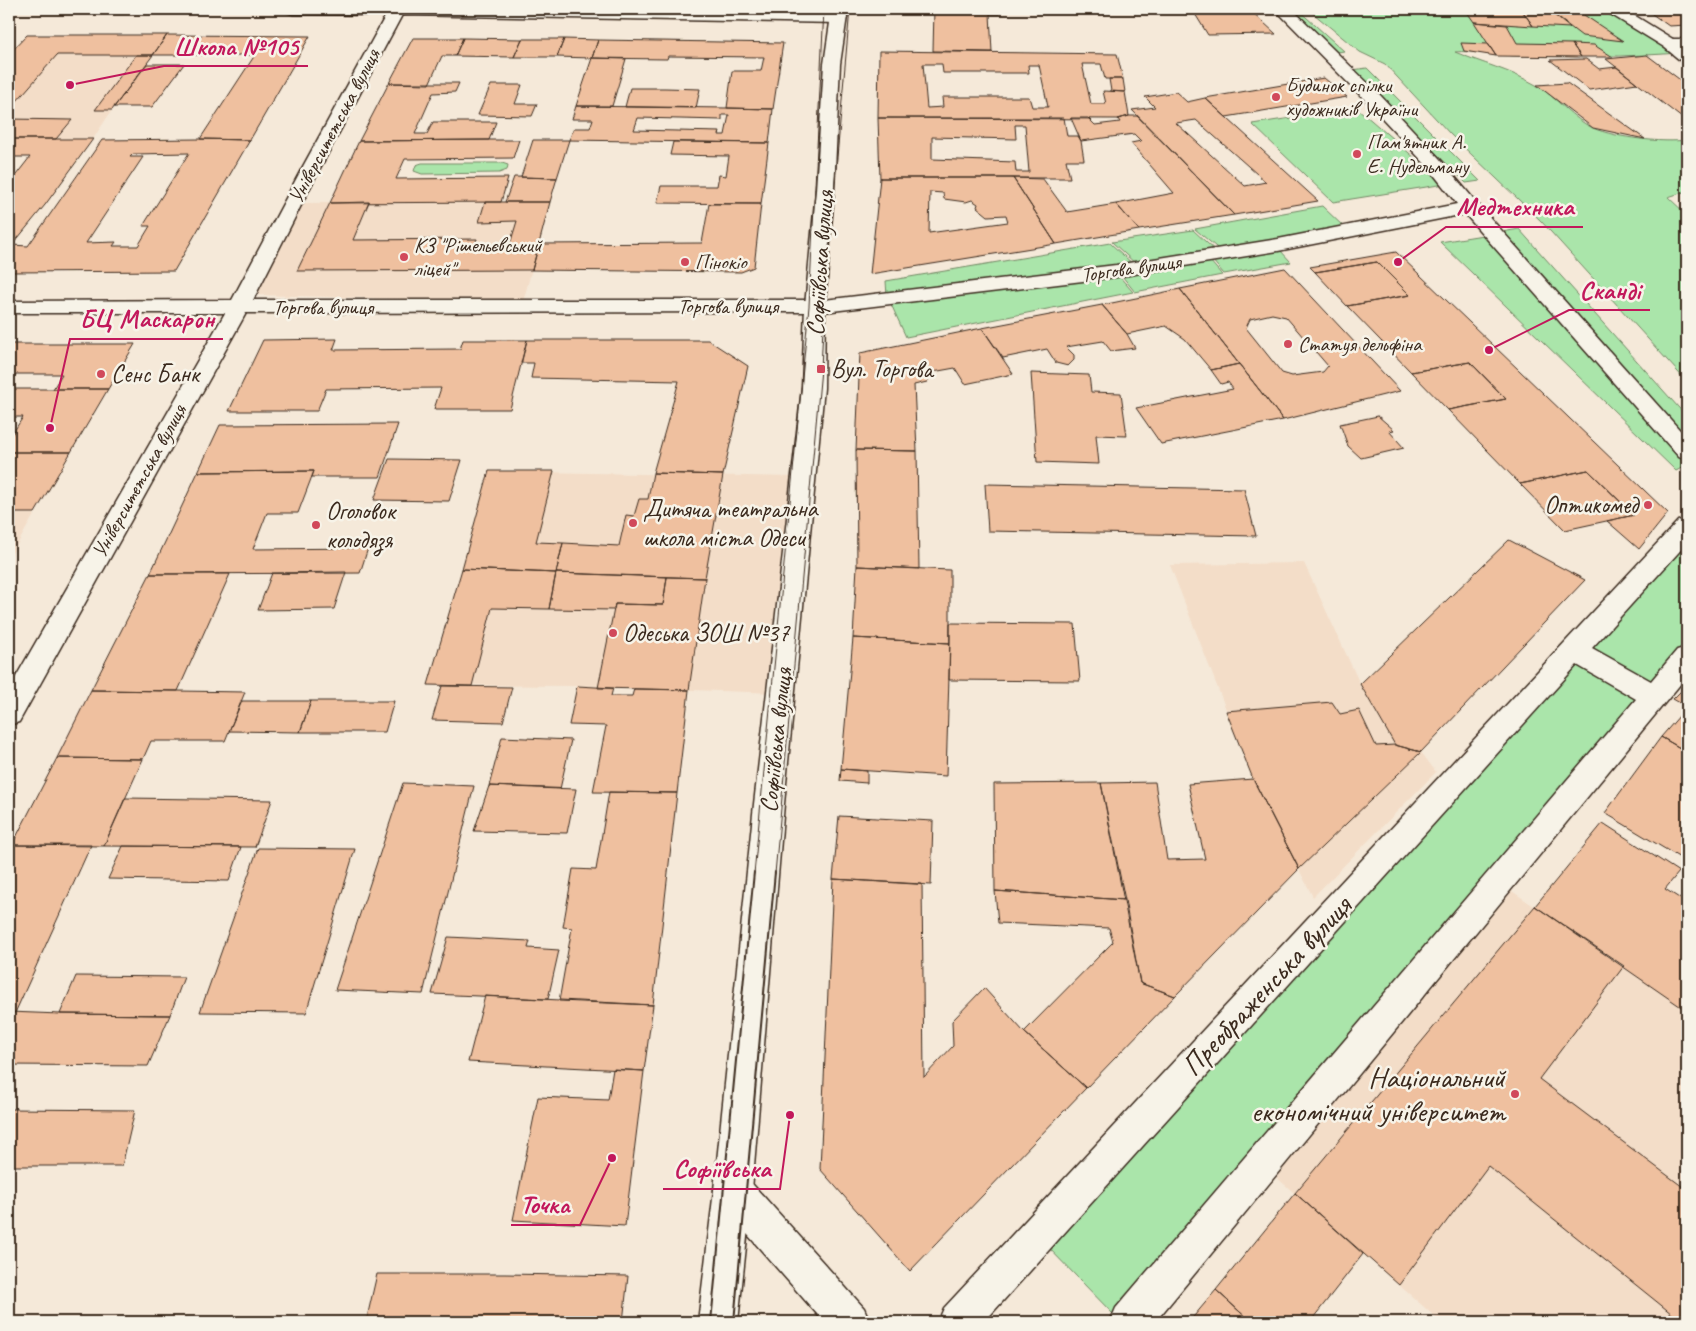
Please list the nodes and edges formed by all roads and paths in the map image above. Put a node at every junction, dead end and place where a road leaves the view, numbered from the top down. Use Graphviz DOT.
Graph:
graph roads {
  1 [pos="293,9"];
  2 [pos="1283,9"];
  3 [pos="1613,9"];
  4 [pos="397,10"];
  5 [pos="839,13"];
  6 [pos="1670,44"];
  7 [pos="1687,44"];
  8 [pos="1687,58"];
  9 [pos="1470,207"];
  10 [pos="820,306"];
  11 [pos="9,307"];
  12 [pos="239,307"];
  13 [pos="1687,452"];
  14 [pos="1687,527"];
  15 [pos="1574,650"];
  16 [pos="1687,657"];
  17 [pos="1654,696"];
  18 [pos="9,714"];
  19 [pos="733,1190"];
  20 [pos="718,1322"];
  21 [pos="850,1322"];
  22 [pos="958,1322"];
  23 [pos="1130,1322"];
  1 -- 4 [label="street"];
  2 -- 9 [label="street"];
  3 -- 6 [label="street"];
  4 -- 5 [label="street"];
  4 -- 12 [label="street, Університетська вулиця"];
  5 -- 10 [label="street, Софіївська вулиця"];
  6 -- 7 [label="street"];
  6 -- 8 [label="street"];
  9 -- 10 [label="street, Торгова вулиця"];
  9 -- 13 [label="street"];
  10 -- 12 [label="street, Торгова вулиця"];
  10 -- 19 [label="street, Софіївська вулиця"];
  11 -- 12 [label="street, Торгова вулиця"];
  12 -- 18 [label="street, Університетська вулиця"];
  14 -- 15 [label="street, Преображенська вулиця"];
  15 -- 17 [label="street"];
  15 -- 22 [label="street, Преображенська вулиця"];
  16 -- 17 [label="street"];
  17 -- 23 [label="street"];
  19 -- 20 [label="street, Софіївська вулиця"];
  19 -- 21 [label="street"];
}
